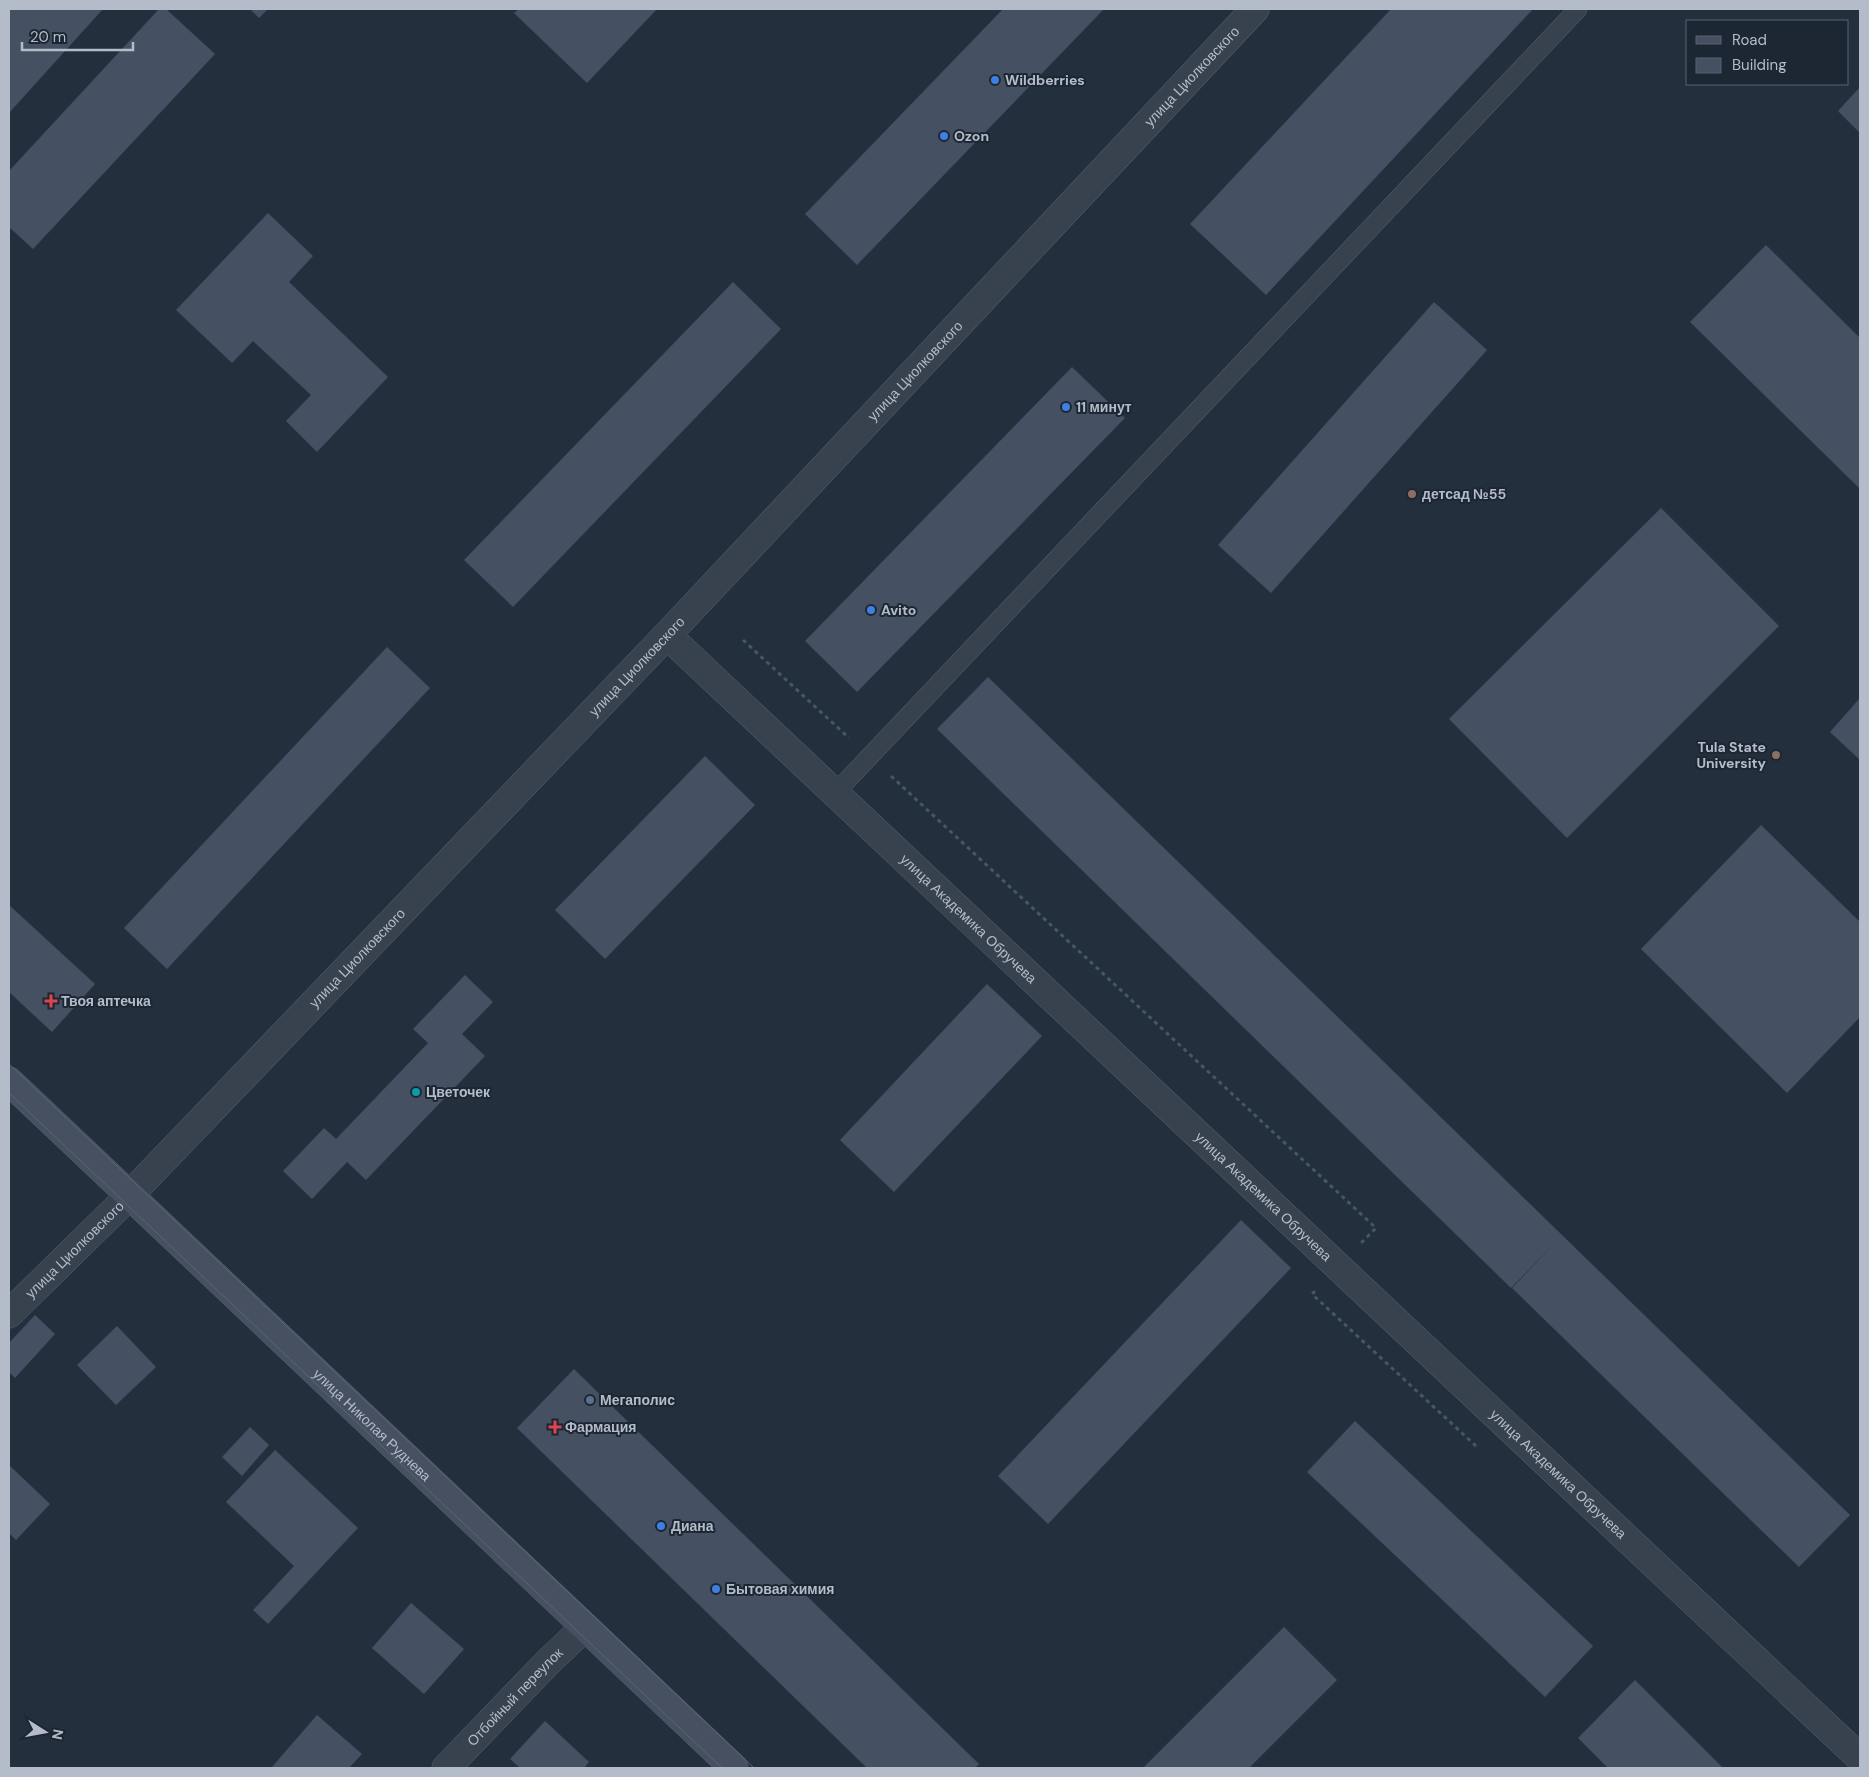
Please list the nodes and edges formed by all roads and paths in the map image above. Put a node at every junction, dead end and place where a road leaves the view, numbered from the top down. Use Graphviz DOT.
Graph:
graph roads {
  1 [pos="1255,9"];
  2 [pos="1578,9"];
  3 [pos="667,634"];
  4 [pos="835,793"];
  5 [pos="9,1081"];
  6 [pos="129,1194"];
  7 [pos="9,1314"];
  8 [pos="585,1627"];
  9 [pos="1860,1758"];
  10 [pos="723,1764"];
  11 [pos="446,1768"];
  1 -- 3 [label="street, улица Циолковского"];
  2 -- 4 [label="lane"];
  3 -- 4 [label="street, улица Академика Обручева"];
  3 -- 6 [label="street, улица Циолковского"];
  4 -- 9 [label="street, улица Академика Обручева"];
  5 -- 6 [label="street, улица Николая Руднева"];
  6 -- 7 [label="street, улица Циолковского"];
  6 -- 8 [label="street, улица Николая Руднева"];
  8 -- 10 [label="street, улица Николая Руднева"];
  8 -- 11 [label="street, Отбойный переулок"];
}
